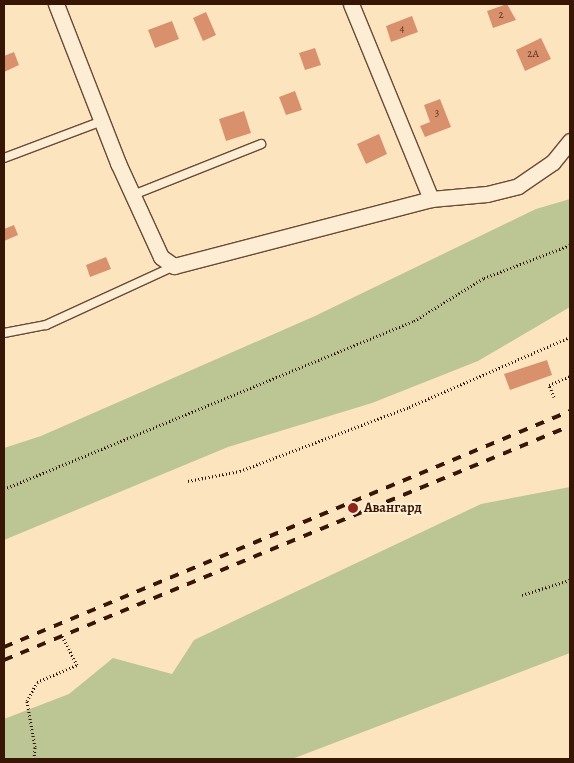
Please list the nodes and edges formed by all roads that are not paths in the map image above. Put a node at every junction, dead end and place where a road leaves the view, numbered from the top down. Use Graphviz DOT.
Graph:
graph roads {
  1 [pos="56,4"];
  2 [pos="350,4"];
  3 [pos="102,121"];
  4 [pos="570,141"];
  5 [pos="261,144"];
  6 [pos="4,158"];
  7 [pos="133,195"];
  8 [pos="431,199"];
  9 [pos="174,266"];
  10 [pos="4,333"];
  1 -- 3 [label="street"];
  2 -- 8 [label="street"];
  3 -- 6 [label="lane"];
  3 -- 7 [label="street"];
  4 -- 8 [label="street"];
  5 -- 7 [label="lane"];
  7 -- 9 [label="street"];
  8 -- 9 [label="street"];
  9 -- 10 [label="lane"];
}
